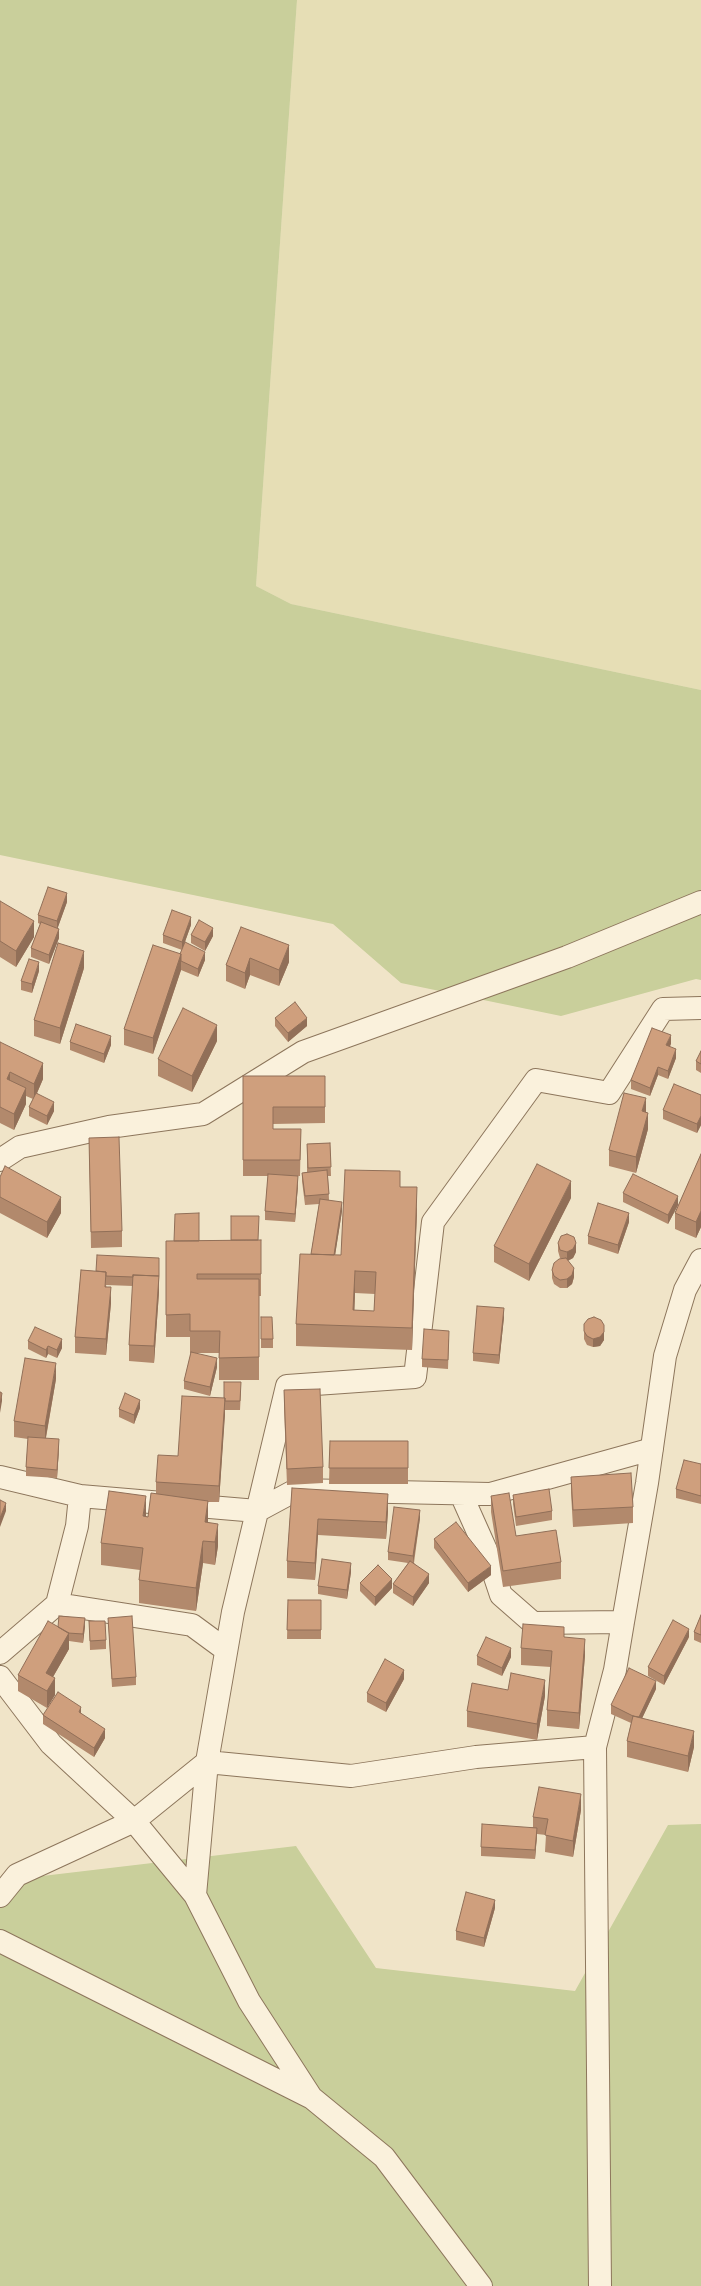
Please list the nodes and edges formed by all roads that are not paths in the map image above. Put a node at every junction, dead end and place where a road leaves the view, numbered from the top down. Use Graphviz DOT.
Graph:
graph roads {
  1 [pos="701,902"];
  2 [pos="701,1008"];
  3 [pos="0,1160"];
  4 [pos="701,1260"];
  5 [pos="652,1449"];
  6 [pos="0,1477"];
  7 [pos="461,1494"];
  8 [pos="80,1496"];
  9 [pos="257,1511"];
  10 [pos="57,1604"];
  11 [pos="623,1622"];
  12 [pos="226,1650"];
  13 [pos="0,1653"];
  14 [pos="0,1677"];
  15 [pos="595,1747"];
  16 [pos="206,1762"];
  17 [pos="134,1821"];
  18 [pos="0,1896"];
  19 [pos="195,1896"];
  20 [pos="0,1941"];
  21 [pos="312,2098"];
  22 [pos="481,2286"];
  23 [pos="600,2286"];
  1 -- 3 [label="street"];
  2 -- 9 [label="street"];
  4 -- 5 [label="street"];
  5 -- 7 [label="street"];
  5 -- 11 [label="street"];
  6 -- 8 [label="street"];
  7 -- 9 [label="street"];
  7 -- 11 [label="street"];
  8 -- 9 [label="street"];
  8 -- 10 [label="street"];
  9 -- 12 [label="street"];
  10 -- 12 [label="street"];
  10 -- 13 [label="street"];
  11 -- 15 [label="street"];
  12 -- 16 [label="street"];
  14 -- 17 [label="street"];
  15 -- 16 [label="street"];
  15 -- 23 [label="street"];
  16 -- 17 [label="street"];
  16 -- 19 [label="street"];
  17 -- 18 [label="street"];
  17 -- 19 [label="street"];
  19 -- 21 [label="street"];
  20 -- 21 [label="street"];
  21 -- 22 [label="street"];
}
